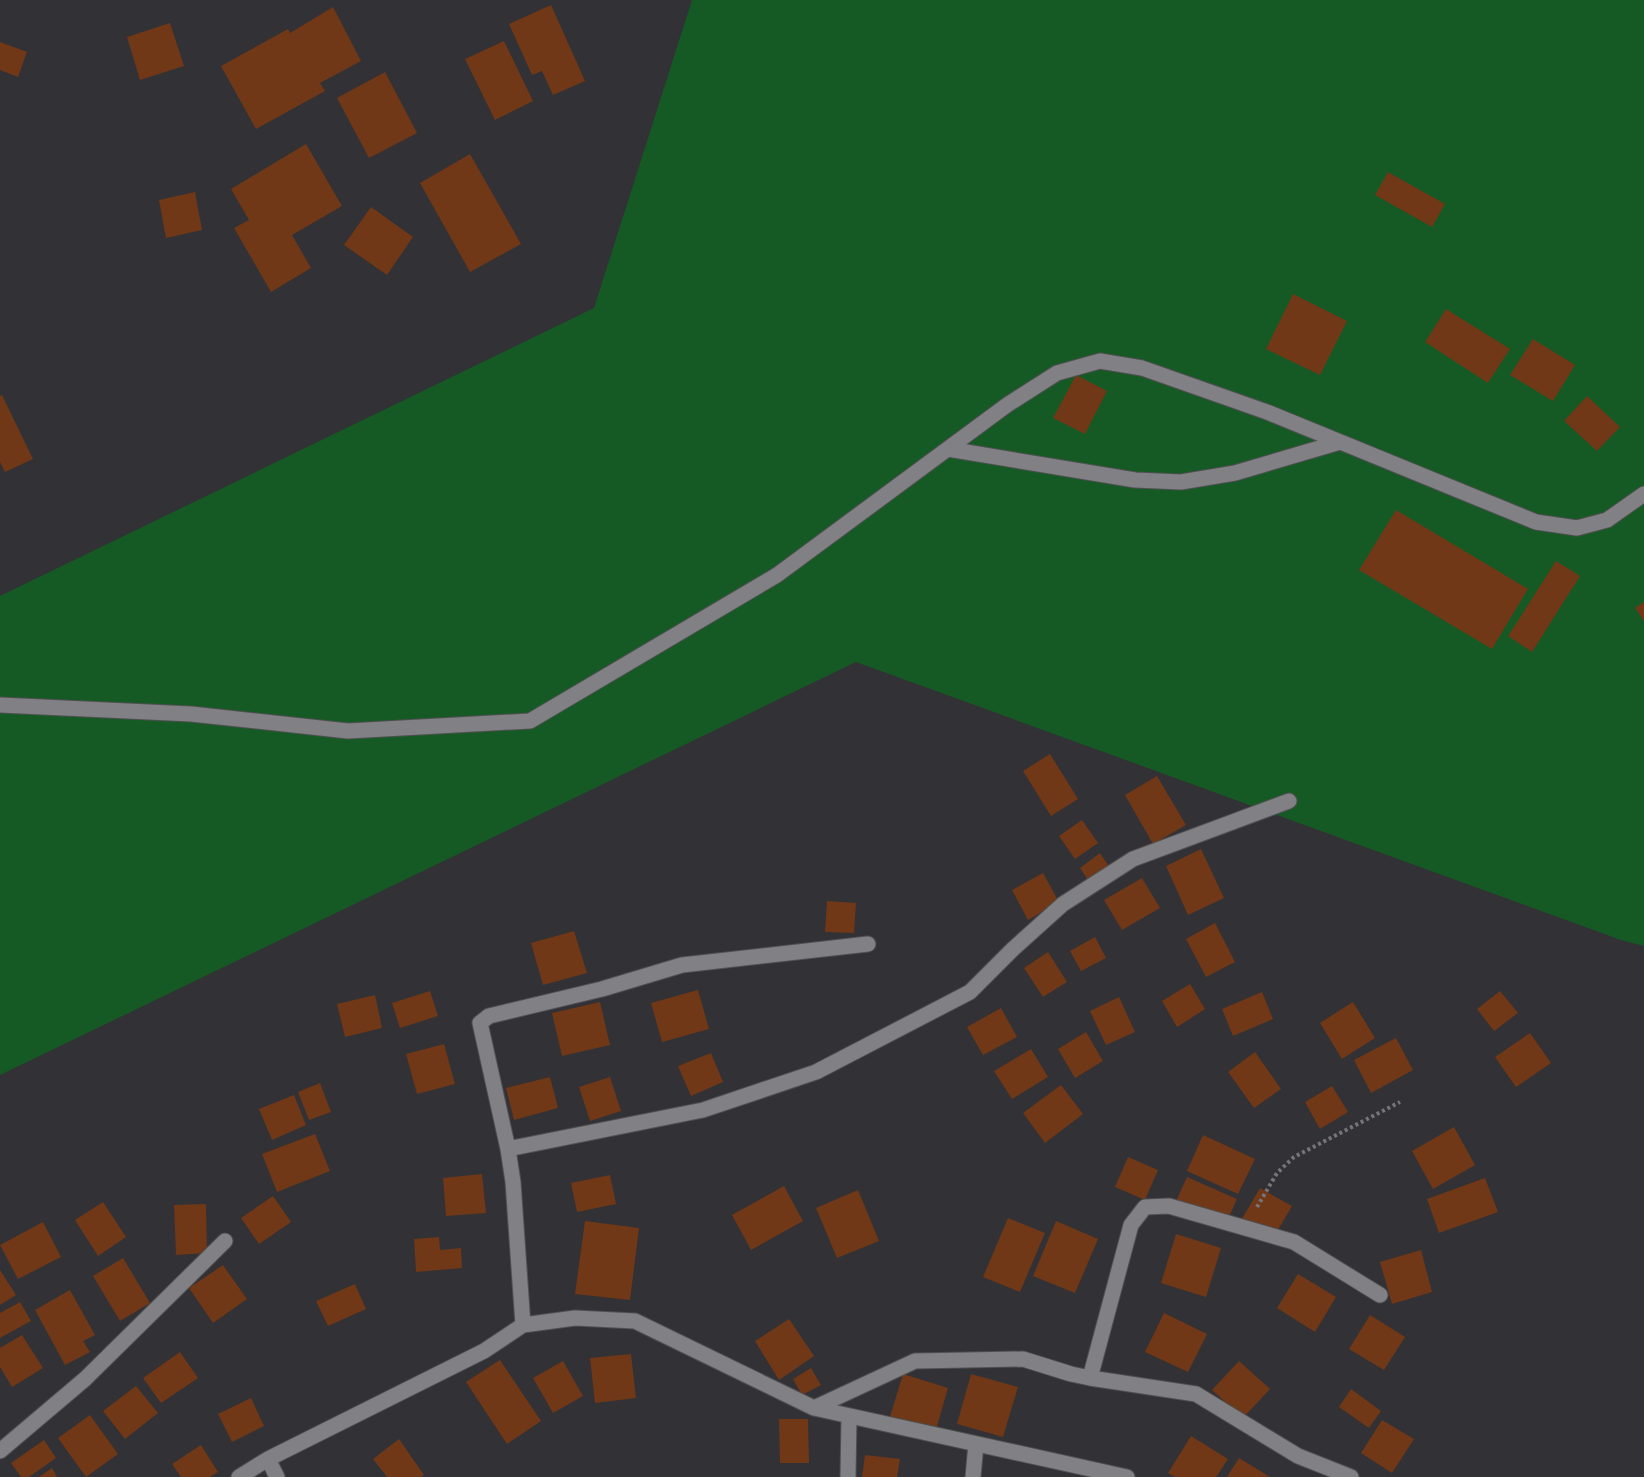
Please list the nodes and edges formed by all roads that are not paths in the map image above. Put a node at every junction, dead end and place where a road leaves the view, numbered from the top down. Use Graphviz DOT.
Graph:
graph roads {
  1 [pos="1340,442"];
  2 [pos="948,449"];
  3 [pos="1644,494"];
  4 [pos="0,705"];
  5 [pos="1289,801"];
  6 [pos="868,944"];
  7 [pos="508,1149"];
  8 [pos="225,1241"];
  9 [pos="1380,1295"];
  10 [pos="524,1325"];
  11 [pos="1090,1378"];
  12 [pos="814,1408"];
  13 [pos="849,1416"];
  14 [pos="976,1444"];
  15 [pos="0,1451"];
  16 [pos="268,1459"];
  17 [pos="239,1477"];
  18 [pos="277,1477"];
  19 [pos="848,1477"];
  20 [pos="973,1477"];
  21 [pos="1127,1477"];
  22 [pos="1351,1477"];
  1 -- 2 [label="street"];
  1 -- 2 [label="street"];
  1 -- 3 [label="street"];
  2 -- 4 [label="street"];
  5 -- 7 [label="street"];
  6 -- 7 [label="street"];
  7 -- 10 [label="street"];
  8 -- 15 [label="street"];
  9 -- 11 [label="street"];
  10 -- 12 [label="street"];
  10 -- 16 [label="street"];
  11 -- 12 [label="street"];
  11 -- 22 [label="street"];
  12 -- 13 [label="street"];
  13 -- 14 [label="street"];
  13 -- 19 [label="street"];
  14 -- 20 [label="street"];
  14 -- 21 [label="street"];
  16 -- 17 [label="street"];
  16 -- 18 [label="street"];
}
